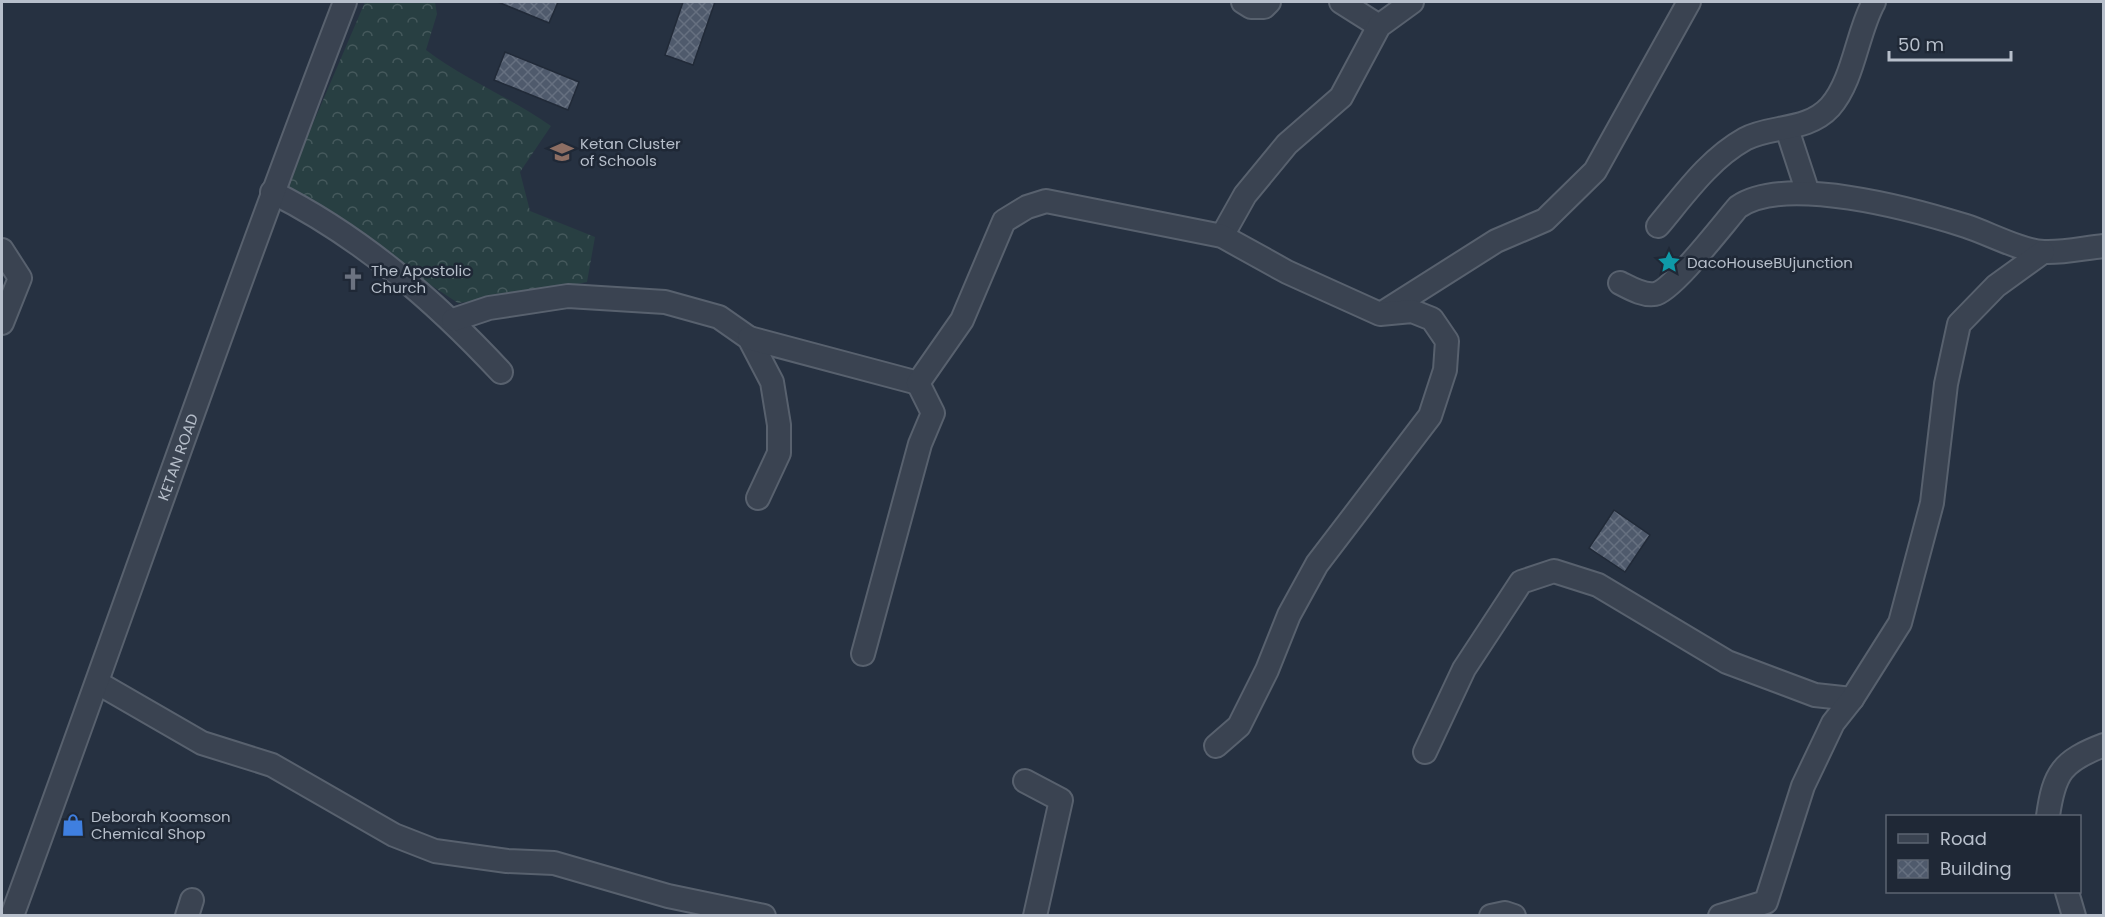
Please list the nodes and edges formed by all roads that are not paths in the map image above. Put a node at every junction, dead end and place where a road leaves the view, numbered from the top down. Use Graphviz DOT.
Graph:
graph roads {
  1 [pos="345,2"];
  2 [pos="1243,2"];
  3 [pos="1269,2"];
  4 [pos="1341,2"];
  5 [pos="1412,2"];
  6 [pos="1689,2"];
  7 [pos="1874,2"];
  8 [pos="1379,26"];
  9 [pos="1786,129"];
  10 [pos="272,192"];
  11 [pos="1808,193"];
  12 [pos="1658,226"];
  13 [pos="1222,236"];
  14 [pos="2103,246"];
  15 [pos="2,250"];
  16 [pos="2043,252"];
  17 [pos="1620,284"];
  18 [pos="1380,315"];
  19 [pos="453,320"];
  20 [pos="2,323"];
  21 [pos="749,338"];
  22 [pos="501,372"];
  23 [pos="918,383"];
  24 [pos="759,498"];
  25 [pos="863,654"];
  26 [pos="98,683"];
  27 [pos="1852,699"];
  28 [pos="2103,745"];
  29 [pos="1216,746"];
  30 [pos="1425,752"];
  31 [pos="1024,781"];
  32 [pos="2048,815"];
  33 [pos="2068,893"];
  34 [pos="12,915"];
  35 [pos="764,915"];
  36 [pos="1035,915"];
  37 [pos="1491,915"];
  38 [pos="1514,915"];
  39 [pos="1720,915"];
  40 [pos="2074,915"];
  1 -- 10 [label="street, KETAN ROAD"];
  2 -- 3 [label="street"];
  4 -- 8 [label="street"];
  5 -- 8 [label="street"];
  6 -- 18 [label="street"];
  7 -- 9 [label="street"];
  8 -- 13 [label="street"];
  9 -- 11 [label="street"];
  9 -- 12 [label="street"];
  10 -- 19 [label="street"];
  10 -- 26 [label="street, KETAN ROAD"];
  11 -- 16 [label="street"];
  11 -- 17 [label="street"];
  13 -- 18 [label="street"];
  13 -- 23 [label="street"];
  14 -- 16 [label="street"];
  15 -- 20 [label="street"];
  16 -- 27 [label="street"];
  18 -- 29 [label="street"];
  19 -- 21 [label="street"];
  19 -- 22 [label="street"];
  21 -- 23 [label="street"];
  21 -- 24 [label="street"];
  23 -- 25 [label="street"];
  26 -- 34 [label="street, KETAN ROAD"];
  26 -- 35 [label="street"];
  27 -- 30 [label="street"];
  27 -- 39 [label="street"];
  28 -- 32 [label="street"];
  31 -- 36 [label="street"];
  33 -- 40 [label="street"];
  37 -- 38 [label="street"];
}
